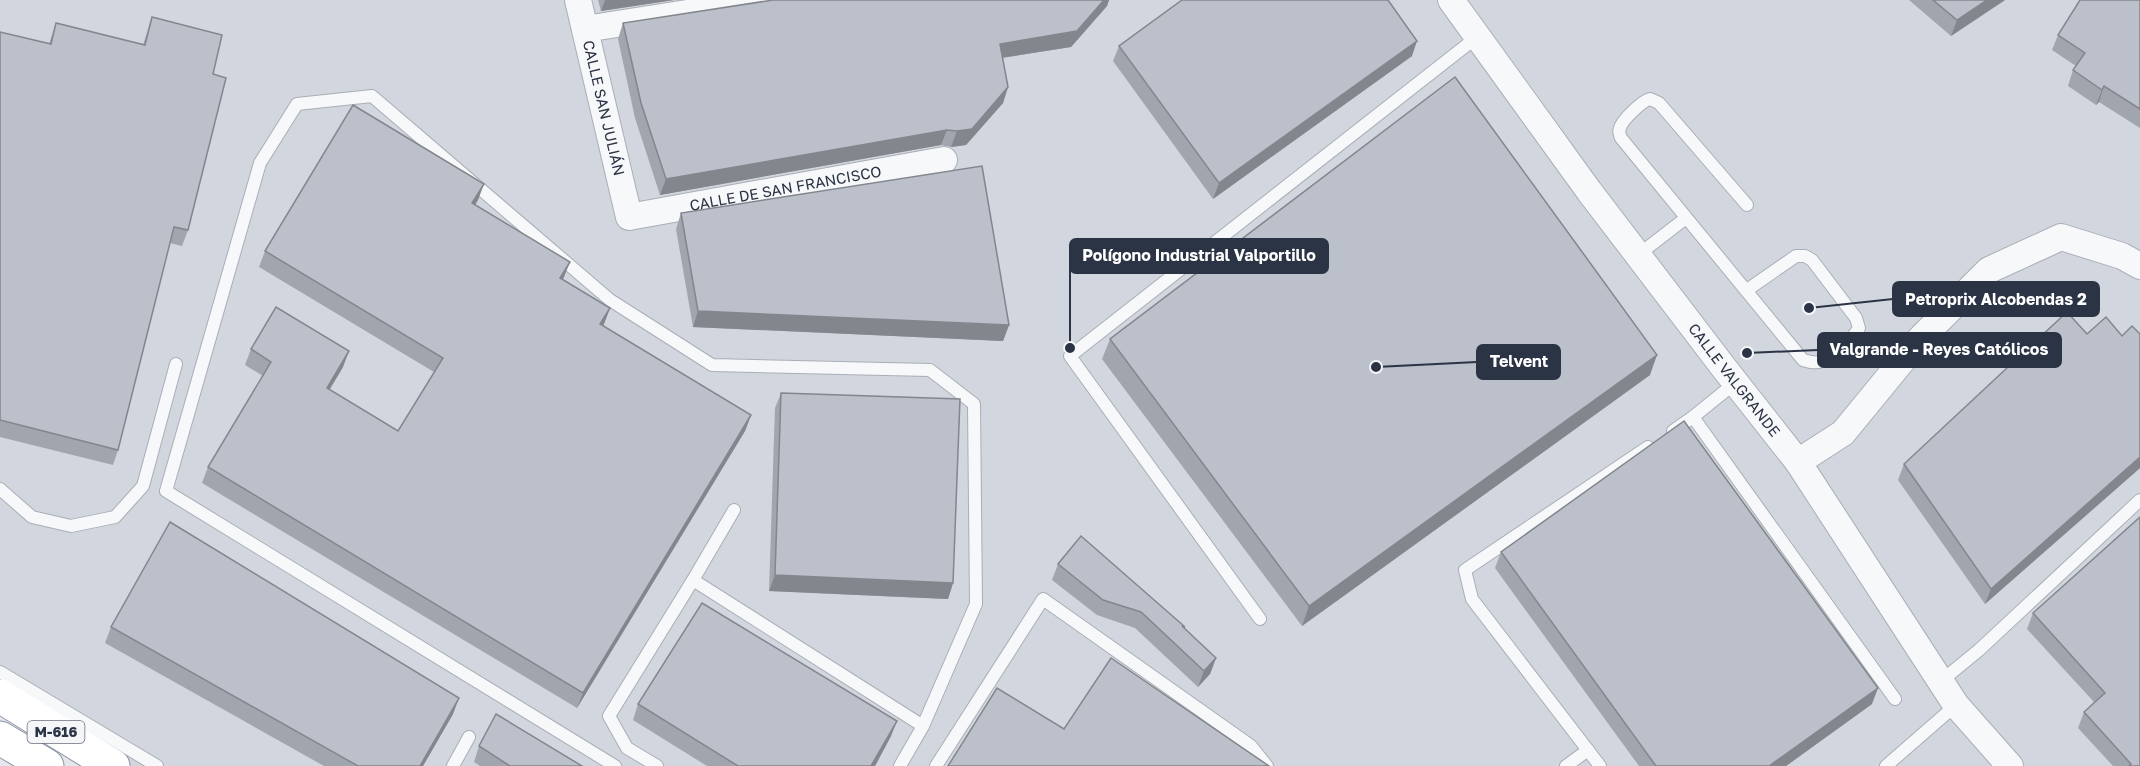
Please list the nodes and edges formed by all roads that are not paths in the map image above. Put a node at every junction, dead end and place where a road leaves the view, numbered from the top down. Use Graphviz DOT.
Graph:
graph roads {
  1 [pos="578,0"];
  2 [pos="771,0"];
  3 [pos="1450,0"];
  4 [pos="585,29"];
  5 [pos="1477,37"];
  6 [pos="944,160"];
  7 [pos="1747,205"];
  8 [pos="629,217"];
  9 [pos="1686,218"];
  10 [pos="1638,255"];
  11 [pos="2140,266"];
  12 [pos="1747,290"];
  13 [pos="176,364"];
  14 [pos="1736,383"];
  15 [pos="1693,417"];
  16 [pos="1797,462"];
  17 [pos="0,489"];
  18 [pos="2140,500"];
  19 [pos="734,510"];
  20 [pos="693,580"];
  21 [pos="1260,619"];
  22 [pos="0,672"];
  23 [pos="1940,682"];
  24 [pos="0,696"];
  25 [pos="1895,699"];
  26 [pos="1956,705"];
  27 [pos="923,726"];
  28 [pos="469,736"];
  29 [pos="0,738"];
  30 [pos="1588,750"];
  31 [pos="47,766"];
  32 [pos="112,766"];
  33 [pos="158,766"];
  34 [pos="453,766"];
  35 [pos="615,766"];
  36 [pos="657,766"];
  37 [pos="900,766"];
  38 [pos="936,766"];
  39 [pos="1268,766"];
  40 [pos="1566,766"];
  41 [pos="1600,766"];
  42 [pos="1886,766"];
  43 [pos="2010,766"];
  1 -- 4 [label="street, CALLE SAN JULIÁN"];
  2 -- 4 [label="street"];
  3 -- 5 [label="street, CALLE VALGRANDE"];
  4 -- 8 [label="street, CALLE SAN JULIÁN"];
  5 -- 10 [label="street, CALLE VALGRANDE"];
  5 -- 21 [label="lane"];
  6 -- 8 [label="street, CALLE DE SAN FRANCISCO"];
  7 -- 9 [label="lane"];
  9 -- 10 [label="lane"];
  9 -- 12 [label="lane"];
  10 -- 14 [label="street, CALLE VALGRANDE"];
  11 -- 16 [label="street"];
  12 -- 12 [label="lane"];
  13 -- 17 [label="lane"];
  14 -- 15 [label="lane"];
  14 -- 16 [label="street, CALLE VALGRANDE"];
  15 -- 25 [label="lane"];
  15 -- 30 [label="lane"];
  16 -- 23 [label="street, CALLE VALGRANDE"];
  18 -- 23 [label="lane"];
  19 -- 20 [label="lane"];
  20 -- 27 [label="lane"];
  20 -- 36 [label="lane"];
  22 -- 33 [label="lane"];
  23 -- 26 [label="street, CALLE VALGRANDE"];
  24 -- 32 [label="highway, M-616"];
  26 -- 42 [label="lane"];
  26 -- 43 [label="street, CALLE VALGRANDE"];
  27 -- 35 [label="lane"];
  27 -- 37 [label="lane"];
  28 -- 34 [label="lane"];
  29 -- 31 [label="highway, M-616"];
  30 -- 40 [label="lane"];
  30 -- 41 [label="lane"];
  38 -- 39 [label="lane"];
}
